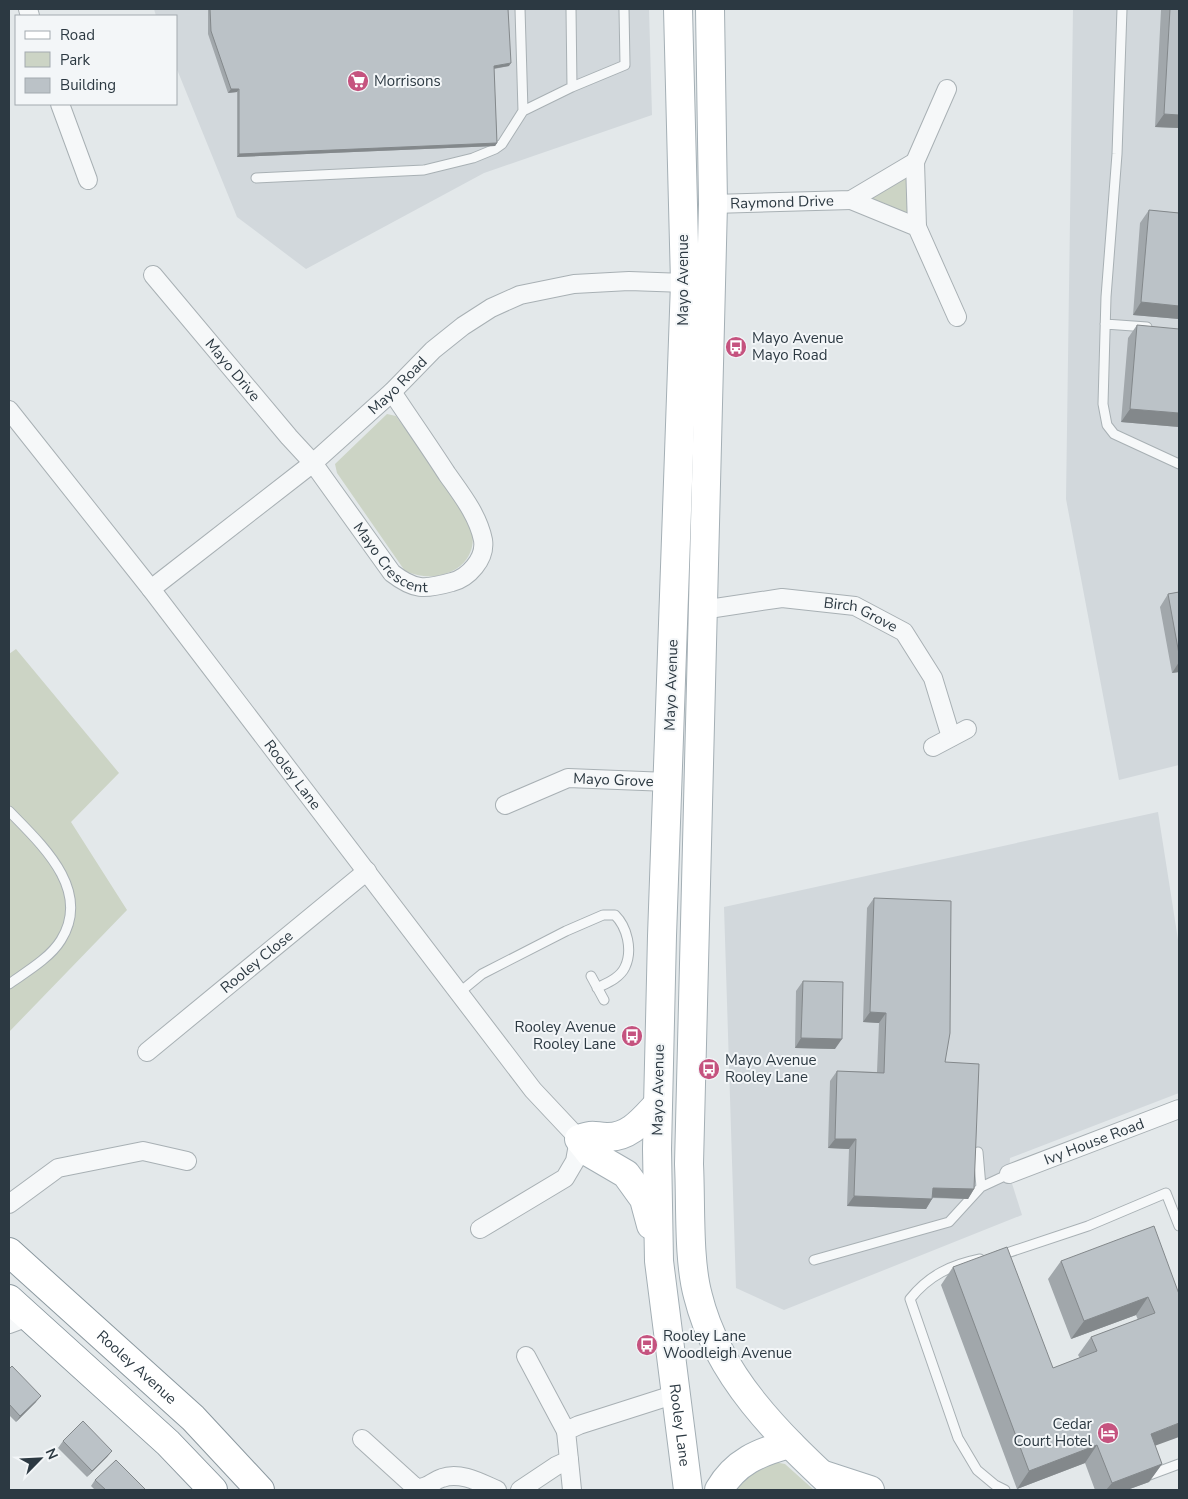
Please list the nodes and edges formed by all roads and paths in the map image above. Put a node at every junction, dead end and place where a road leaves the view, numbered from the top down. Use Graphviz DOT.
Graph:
graph roads {
  1 [pos="520,9"];
  2 [pos="572,9"];
  3 [pos="624,9"];
  4 [pos="678,9"];
  5 [pos="710,9"];
  6 [pos="1122,9"];
  7 [pos="572,87"];
  8 [pos="948,88"];
  9 [pos="60,105"];
  10 [pos="524,111"];
  11 [pos="915,162"];
  12 [pos="256,178"];
  13 [pos="88,180"];
  14 [pos="851,200"];
  15 [pos="712,204"];
  16 [pos="917,228"];
  17 [pos="153,275"];
  18 [pos="685,283"];
  19 [pos="957,317"];
  20 [pos="1105,324"];
  21 [pos="1161,328"];
  22 [pos="392,392"];
  23 [pos="9,410"];
  24 [pos="314,463"];
  25 [pos="1179,464"];
  26 [pos="151,589"];
  27 [pos="702,610"];
  28 [pos="967,729"];
  29 [pos="951,737"];
  30 [pos="933,747"];
  31 [pos="668,782"];
  32 [pos="505,805"];
  33 [pos="9,811"];
  34 [pos="367,871"];
  35 [pos="591,976"];
  36 [pos="9,984"];
  37 [pos="597,988"];
  38 [pos="460,992"];
  39 [pos="604,1000"];
  40 [pos="147,1052"];
  41 [pos="658,1105"];
  42 [pos="1179,1109"];
  43 [pos="579,1139"];
  44 [pos="978,1152"];
  45 [pos="187,1161"];
  46 [pos="1009,1174"];
  47 [pos="981,1187"];
  48 [pos="9,1204"];
  49 [pos="1179,1226"];
  50 [pos="480,1229"];
  51 [pos="9,1252"];
  52 [pos="814,1260"];
  53 [pos="659,1261"];
  54 [pos="15,1314"];
  55 [pos="526,1356"];
  56 [pos="672,1360"];
  57 [pos="676,1394"];
  58 [pos="566,1431"];
  59 [pos="362,1439"];
  60 [pos="790,1444"];
  61 [pos="569,1460"];
  62 [pos="1179,1464"];
  63 [pos="1136,1480"];
  64 [pos="829,1482"];
  65 [pos="213,1490"];
  66 [pos="260,1490"];
  67 [pos="497,1490"];
  68 [pos="520,1490"];
  69 [pos="572,1490"];
  70 [pos="688,1490"];
  71 [pos="719,1490"];
  72 [pos="870,1490"];
  73 [pos="1005,1490"];
  1 -- 10 [label="lane"];
  2 -- 7 [label="lane"];
  3 -- 7 [label="lane"];
  4 -- 18 [label="main road, Mayo Avenue"];
  5 -- 15 [label="main road, Mayo Avenue"];
  6 -- 20 [label="lane"];
  7 -- 10 [label="lane"];
  8 -- 11 [label="street"];
  9 -- 13 [label="street"];
  10 -- 12 [label="lane"];
  11 -- 14 [label="street, Raymond Drive"];
  11 -- 16 [label="street"];
  14 -- 15 [label="street, Raymond Drive"];
  14 -- 16 [label="street, Raymond Drive"];
  15 -- 27 [label="main road, Mayo Avenue"];
  16 -- 19 [label="street"];
  17 -- 24 [label="street, Mayo Drive"];
  18 -- 22 [label="street, Mayo Road"];
  18 -- 31 [label="main road, Mayo Avenue"];
  20 -- 21 [label="lane"];
  20 -- 25 [label="lane"];
  22 -- 24 [label="street, Mayo Road"];
  22 -- 24 [label="street, Mayo Crescent"];
  23 -- 26 [label="street, Rooley Lane"];
  24 -- 26 [label="street, Mayo Road"];
  26 -- 34 [label="street, Rooley Lane"];
  27 -- 29 [label="street, Birch Grove"];
  27 -- 60 [label="main road, Mayo Avenue"];
  28 -- 29 [label="street"];
  29 -- 30 [label="street"];
  31 -- 32 [label="street, Mayo Grove"];
  31 -- 41 [label="main road, Mayo Avenue"];
  33 -- 36 [label="lane"];
  34 -- 38 [label="street, Rooley Lane"];
  34 -- 40 [label="street, Rooley Close"];
  35 -- 37 [label="lane"];
  37 -- 38 [label="lane"];
  37 -- 39 [label="lane"];
  38 -- 43 [label="street, Rooley Lane"];
  41 -- 43 [label="main road"];
  41 -- 53 [label="main road, Mayo Avenue"];
  42 -- 46 [label="street, Ivy House Road"];
  43 -- 50 [label="street"];
  43 -- 53 [label="main road"];
  44 -- 47 [label="lane"];
  45 -- 48 [label="street"];
  46 -- 47 [label="lane"];
  47 -- 52 [label="lane"];
  49 -- 73 [label="lane"];
  51 -- 66 [label="main road, Rooley Avenue"];
  53 -- 56 [label="main road, Mayo Avenue"];
  54 -- 65 [label="main road"];
  55 -- 58 [label="street"];
  56 -- 57 [label="main road, Rooley Lane"];
  57 -- 58 [label="street"];
  57 -- 70 [label="main road, Rooley Lane"];
  58 -- 61 [label="street"];
  59 -- 67 [label="street"];
  60 -- 64 [label="main road, Mayo Avenue"];
  60 -- 71 [label="main road"];
  61 -- 68 [label="street"];
  61 -- 69 [label="street"];
  62 -- 63 [label="lane"];
  64 -- 72 [label="main road"];
}
